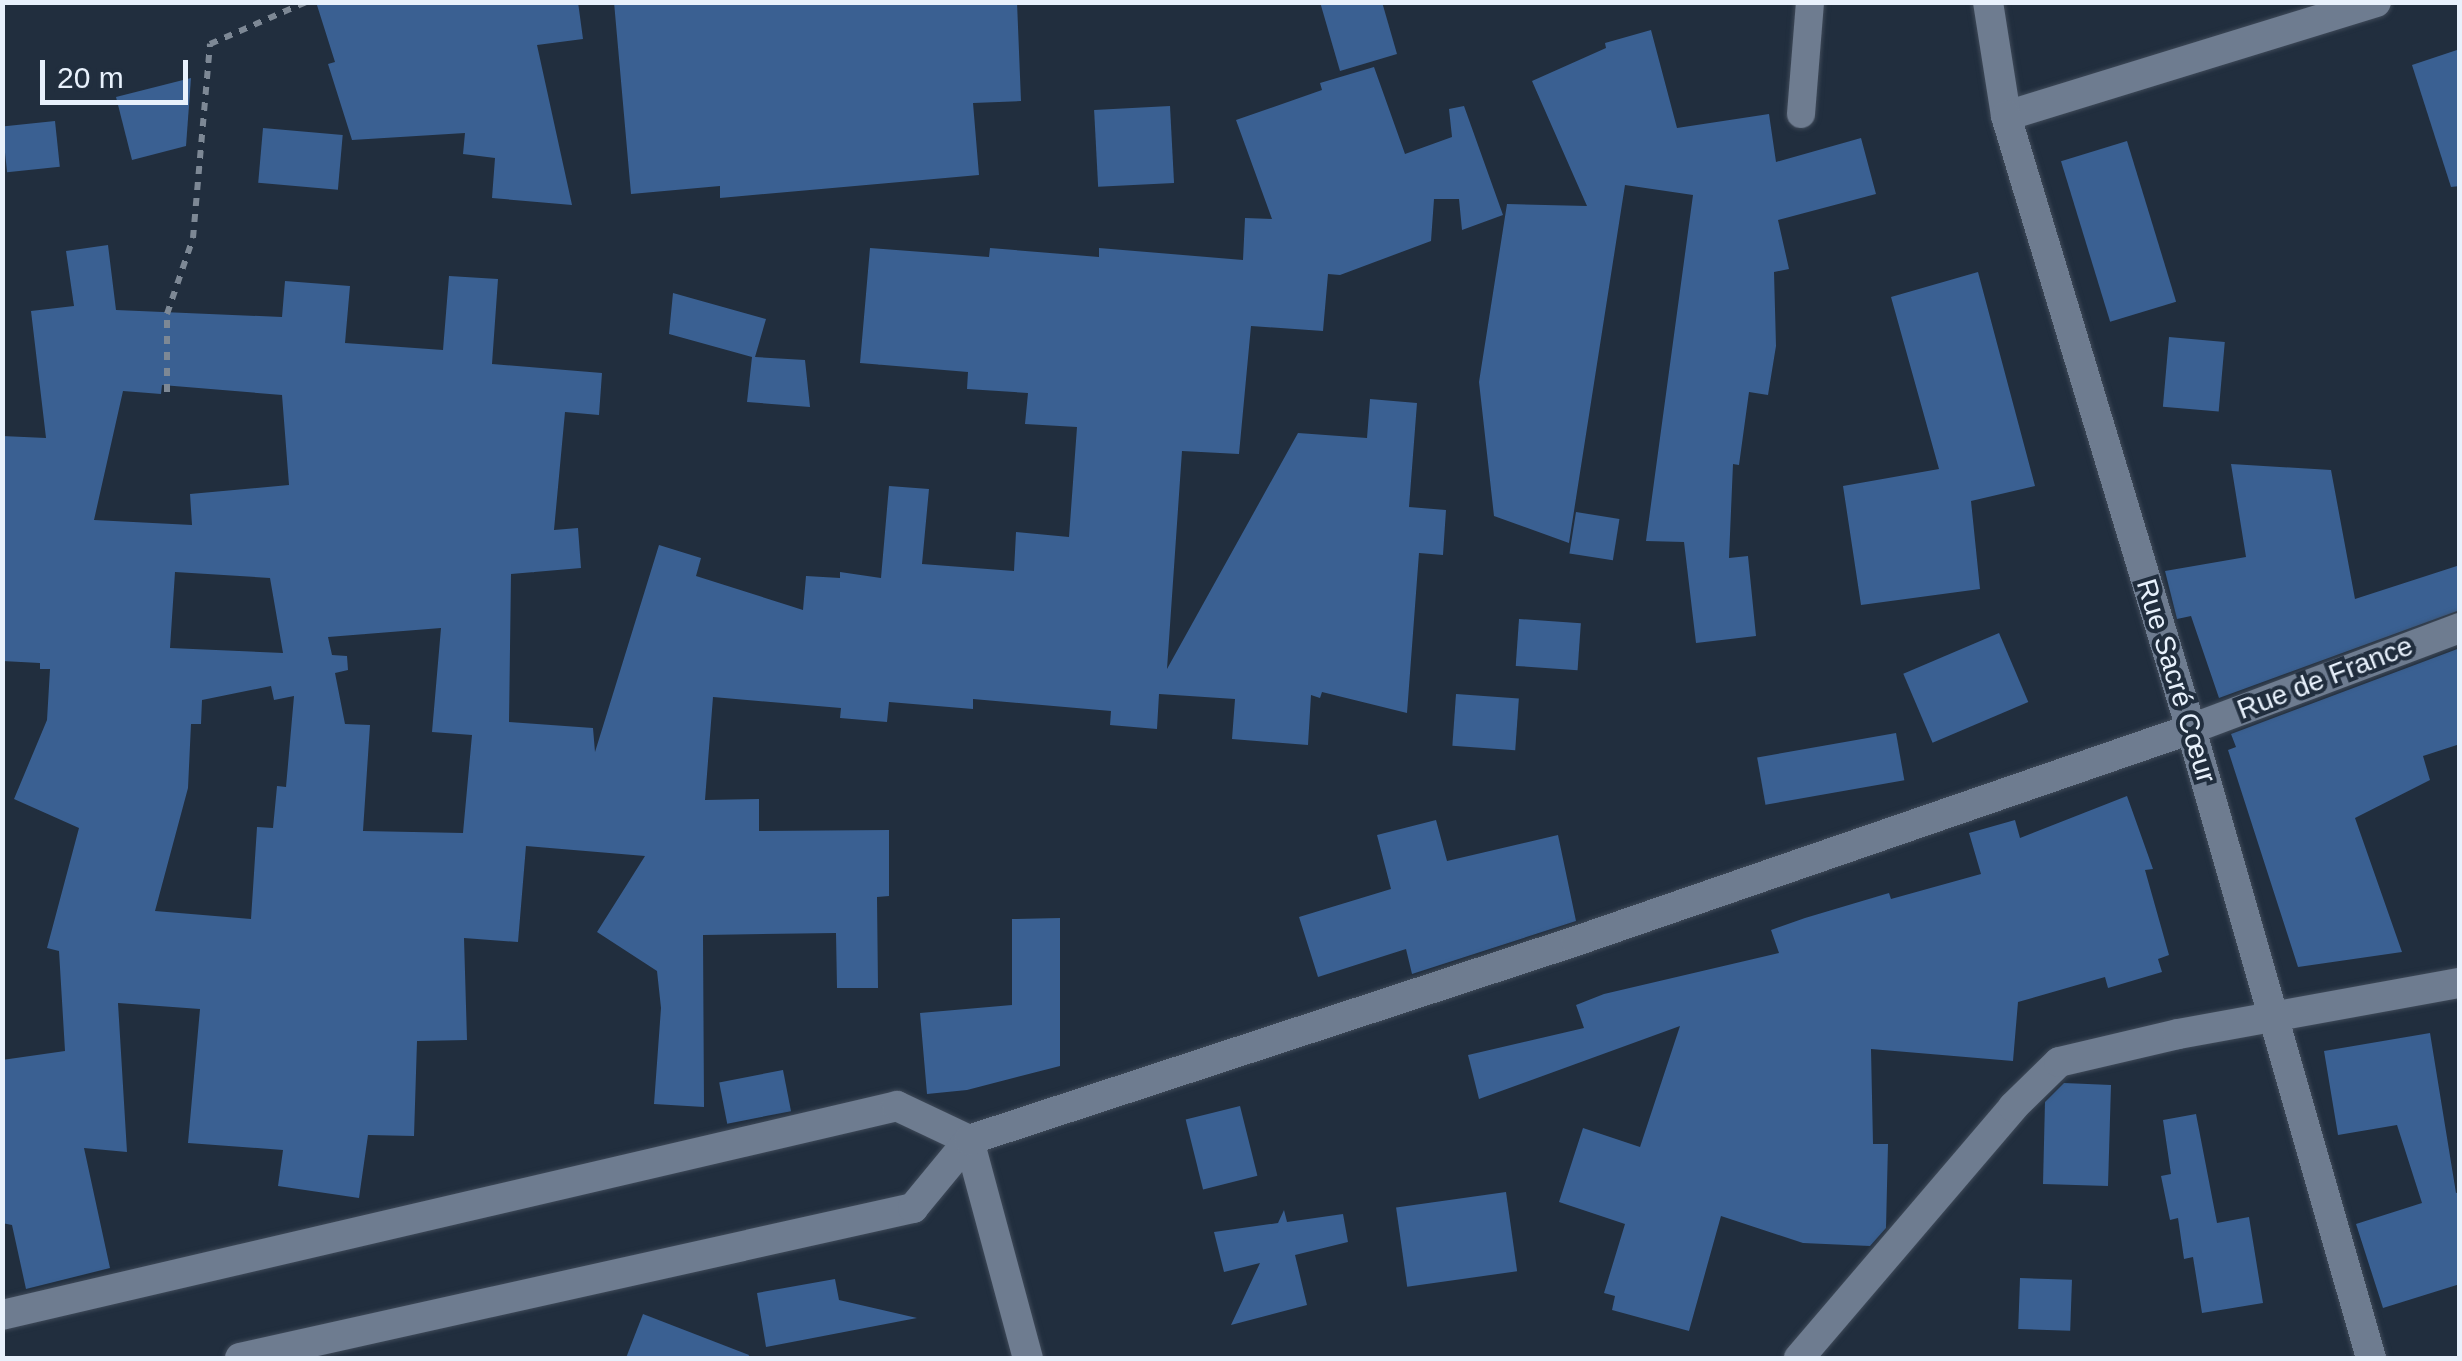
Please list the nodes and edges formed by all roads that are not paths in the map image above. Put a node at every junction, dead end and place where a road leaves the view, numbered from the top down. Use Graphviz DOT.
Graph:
graph roads {
  1 [pos="1810,2"];
  2 [pos="1988,2"];
  3 [pos="2376,2"];
  4 [pos="1801,114"];
  5 [pos="2006,116"];
  6 [pos="2460,628"];
  7 [pos="2191,729"];
  8 [pos="2460,982"];
  9 [pos="2274,1018"];
  10 [pos="969,1140"];
  11 [pos="2,1315"];
  12 [pos="240,1358"];
  13 [pos="1028,1358"];
  14 [pos="1799,1358"];
  15 [pos="2371,1358"];
  1 -- 4 [label="lane"];
  2 -- 5 [label="street, Rue Sacré Cœur"];
  3 -- 5 [label="street"];
  5 -- 7 [label="street, Rue Sacré Cœur"];
  6 -- 7 [label="street, Rue de France"];
  7 -- 9 [label="street, Rue Sacré Cœur"];
  7 -- 10 [label="street, Rue de France"];
  8 -- 9 [label="street"];
  9 -- 14 [label="street"];
  9 -- 15 [label="street, Rue Sacré Cœur"];
  10 -- 11 [label="street"];
  10 -- 12 [label="street"];
  10 -- 13 [label="street"];
}
